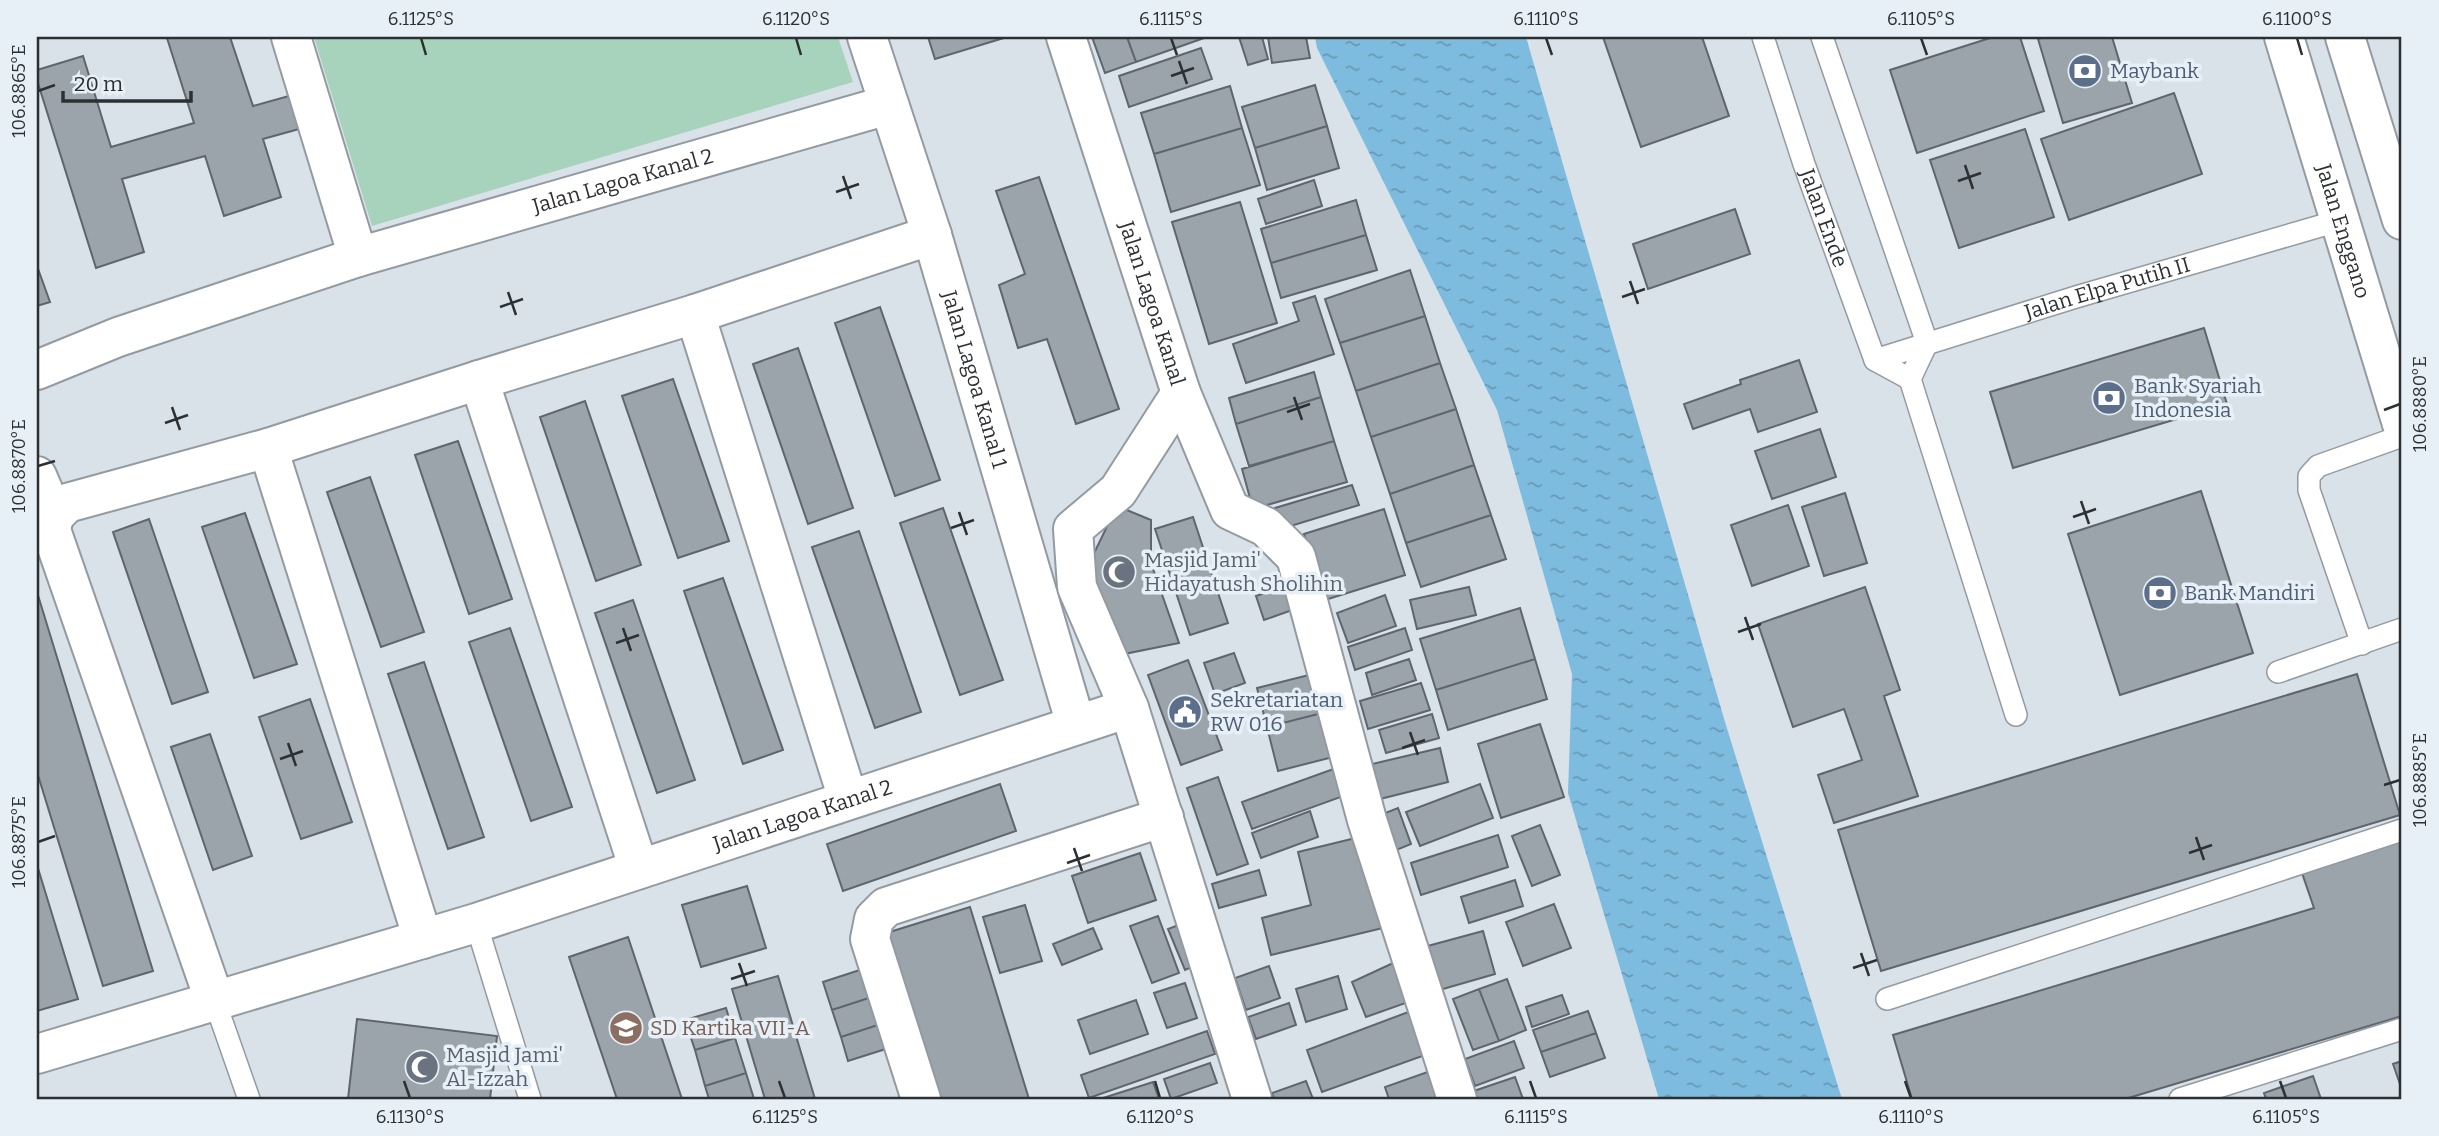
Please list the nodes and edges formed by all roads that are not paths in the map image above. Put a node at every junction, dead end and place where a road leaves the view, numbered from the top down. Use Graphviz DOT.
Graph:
graph roads {
  1 [pos="291,37"];
  2 [pos="867,37"];
  3 [pos="1066,37"];
  4 [pos="1763,37"];
  5 [pos="1822,37"];
  6 [pos="2284,37"];
  7 [pos="2346,37"];
  8 [pos="888,105"];
  9 [pos="2341,220"];
  10 [pos="2402,220"];
  11 [pos="932,235"];
  12 [pos="358,257"];
  13 [pos="695,314"];
  14 [pos="1927,343"];
  15 [pos="1875,360"];
  16 [pos="37,370"];
  17 [pos="1910,379"];
  18 [pos="480,380"];
  19 [pos="1181,393"];
  20 [pos="2402,424"];
  21 [pos="2402,436"];
  22 [pos="268,448"];
  23 [pos="37,476"];
  24 [pos="54,516"];
  25 [pos="2402,629"];
  26 [pos="2362,644"];
  27 [pos="2278,673"];
  28 [pos="1129,708"];
  29 [pos="2016,715"];
  30 [pos="1076,725"];
  31 [pos="848,799"];
  32 [pos="1164,817"];
  33 [pos="2402,830"];
  34 [pos="639,869"];
  35 [pos="476,923"];
  36 [pos="423,939"];
  37 [pos="214,999"];
  38 [pos="1887,999"];
  39 [pos="2402,1029"];
  40 [pos="37,1054"];
  41 [pos="1250,1098"];
  42 [pos="249,1099"];
  43 [pos="530,1099"];
  44 [pos="920,1099"];
  45 [pos="1457,1099"];
  46 [pos="2180,1099"];
  1 -- 12 [label="main road"];
  2 -- 8 [label="main road, Jalan Lagoa Kanal 1"];
  3 -- 19 [label="main road, Jalan Lagoa Kanal"];
  4 -- 15 [label="lane, Jalan Ende"];
  5 -- 14 [label="lane"];
  6 -- 9 [label="main road, Jalan Enggano"];
  7 -- 10 [label="main road"];
  8 -- 11 [label="main road, Jalan Lagoa Kanal 1"];
  8 -- 12 [label="main road, Jalan Lagoa Kanal 2"];
  9 -- 14 [label="lane, Jalan Elpa Putih II"];
  9 -- 20 [label="main road, Jalan Enggano"];
  11 -- 13 [label="main road"];
  11 -- 30 [label="main road, Jalan Lagoa Kanal 1"];
  12 -- 16 [label="main road, Jalan Lagoa Kanal 2"];
  13 -- 18 [label="main road"];
  13 -- 31 [label="main road"];
  14 -- 15 [label="lane, Jalan Elpa Putih II"];
  14 -- 17 [label="lane"];
  15 -- 17 [label="lane"];
  17 -- 29 [label="lane"];
  18 -- 22 [label="main road"];
  18 -- 34 [label="main road"];
  19 -- 28 [label="main road, Jalan Lagoa Kanal"];
  19 -- 45 [label="main road"];
  21 -- 26 [label="lane"];
  22 -- 24 [label="main road"];
  22 -- 36 [label="main road"];
  23 -- 24 [label="main road"];
  24 -- 37 [label="main road"];
  25 -- 26 [label="lane"];
  26 -- 27 [label="lane"];
  28 -- 30 [label="main road, Jalan Lagoa Kanal 2"];
  28 -- 32 [label="main road, Jalan Lagoa Kanal"];
  30 -- 31 [label="main road, Jalan Lagoa Kanal 2"];
  31 -- 34 [label="main road, Jalan Lagoa Kanal 2"];
  32 -- 41 [label="main road, Jalan Lagoa Kanal"];
  32 -- 44 [label="main road"];
  33 -- 38 [label="lane"];
  34 -- 35 [label="main road, Jalan Lagoa Kanal 2"];
  35 -- 36 [label="main road, Jalan Lagoa Kanal 2"];
  35 -- 43 [label="lane"];
  36 -- 37 [label="main road, Jalan Lagoa Kanal 2"];
  37 -- 40 [label="main road, Jalan Lagoa Kanal 2"];
  37 -- 42 [label="lane"];
  39 -- 46 [label="lane"];
}
